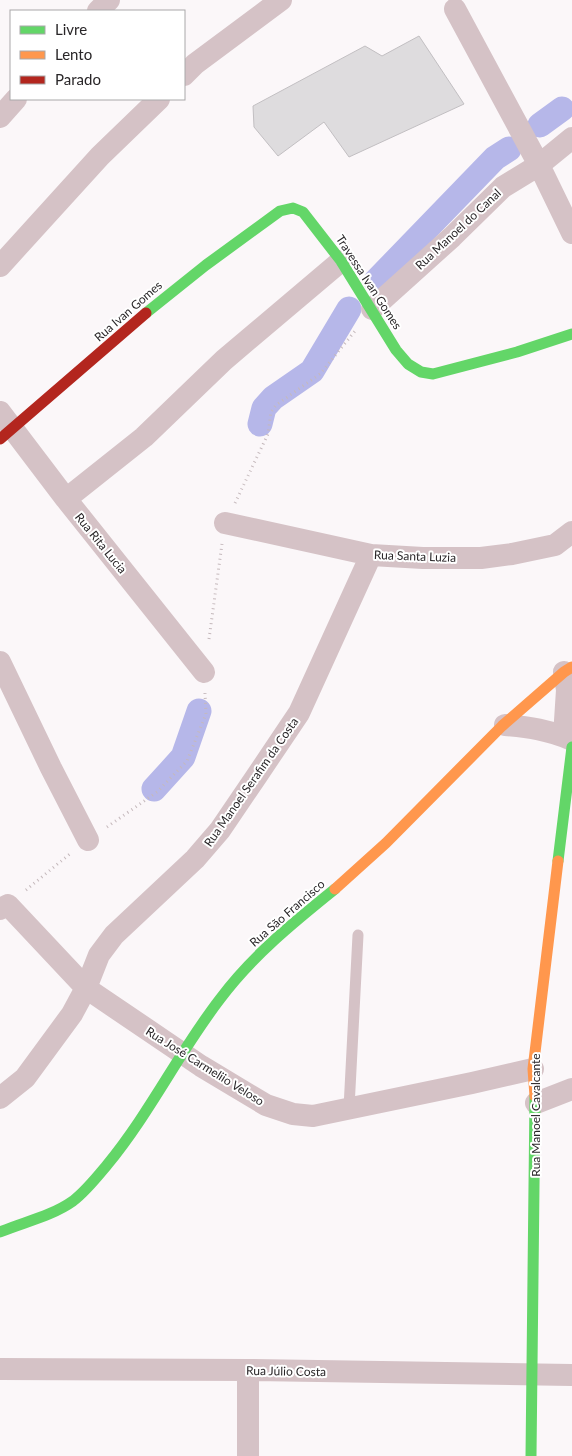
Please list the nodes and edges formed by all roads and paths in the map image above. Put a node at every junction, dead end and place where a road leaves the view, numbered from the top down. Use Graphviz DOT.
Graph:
graph roads {
  1 [pos="109,0"];
  2 [pos="282,0"];
  3 [pos="455,9"];
  4 [pos="99,10"];
  5 [pos="185,74"];
  6 [pos="15,100"];
  7 [pos="158,100"];
  8 [pos="0,117"];
  9 [pos="572,138"];
  10 [pos="539,166"];
  11 [pos="280,212"];
  12 [pos="572,233"];
  13 [pos="341,261"];
  14 [pos="0,266"];
  15 [pos="372,309"];
  16 [pos="571,337"];
  17 [pos="4,427"];
  18 [pos="66,499"];
  19 [pos="225,523"];
  20 [pos="572,532"];
  21 [pos="371,555"];
  22 [pos="0,662"];
  23 [pos="568,670"];
  24 [pos="204,672"];
  25 [pos="505,725"];
  26 [pos="569,741"];
  27 [pos="88,840"];
  28 [pos="566,842"];
  29 [pos="4,907"];
  30 [pos="358,935"];
  31 [pos="86,988"];
  32 [pos="183,1053"];
  33 [pos="533,1069"];
  34 [pos="572,1089"];
  35 [pos="0,1098"];
  36 [pos="536,1103"];
  37 [pos="349,1108"];
  38 [pos="0,1232"];
  39 [pos="0,1369"];
  40 [pos="248,1370"];
  41 [pos="572,1375"];
  42 [pos="533,1376"];
  43 [pos="248,1456"];
  44 [pos="531,1456"];
  1 -- 4 [label="street"];
  2 -- 5 [label="street"];
  3 -- 10 [label="street"];
  6 -- 8 [label="street"];
  7 -- 14 [label="street"];
  9 -- 10 [label="street, Rua Manoel do Canal"];
  10 -- 12 [label="street"];
  10 -- 15 [label="street, Rua Manoel do Canal"];
  11 -- 13 [label="street, Travessa Ivan Gomes"];
  11 -- 17 [label="street, Rua Ivan Gomes"];
  13 -- 15 [label="street, Travessa Ivan Gomes"];
  13 -- 18 [label="street"];
  15 -- 16 [label="street, Travessa Ivan Gomes"];
  15 -- 19 [label="path"];
  17 -- 18 [label="street, Rua Rita Lucia"];
  18 -- 24 [label="street, Rua Rita Lucia"];
  19 -- 21 [label="street, Rua Santa Luzia"];
  19 -- 24 [label="path"];
  20 -- 21 [label="street, Rua Santa Luzia"];
  21 -- 31 [label="street, Rua Manoel Serafim da Costa"];
  22 -- 27 [label="street"];
  23 -- 25 [label="street, Rua São Francisco"];
  23 -- 26 [label="street, Rua Manoel Cavalcante"];
  24 -- 27 [label="path"];
  25 -- 26 [label="street"];
  25 -- 32 [label="street, Rua São Francisco"];
  26 -- 28 [label="street, Rua Manoel Cavalcante"];
  27 -- 29 [label="path"];
  28 -- 33 [label="street, Rua Manoel Cavalcante"];
  29 -- 31 [label="street, Rua José Carmeliio Veloso"];
  30 -- 37 [label="lane"];
  31 -- 32 [label="street, Rua José Carmeliio Veloso"];
  31 -- 35 [label="street, Rua Manoel Serafim da Costa"];
  32 -- 37 [label="street, Rua José Carmeliio Veloso"];
  32 -- 38 [label="street, Rua São Francisco"];
  33 -- 36 [label="street, Rua Manoel Cavalcante"];
  33 -- 37 [label="street, Rua José Carmeliio Veloso"];
  34 -- 36 [label="street"];
  36 -- 42 [label="street, Rua Manoel Cavalcante"];
  39 -- 40 [label="street, Rua Júlio Costa"];
  40 -- 42 [label="street, Rua Júlio Costa"];
  40 -- 43 [label="street"];
  41 -- 42 [label="street, Rua Júlio Costa"];
  42 -- 44 [label="street, Rua Manoel Cavalcante"];
}
